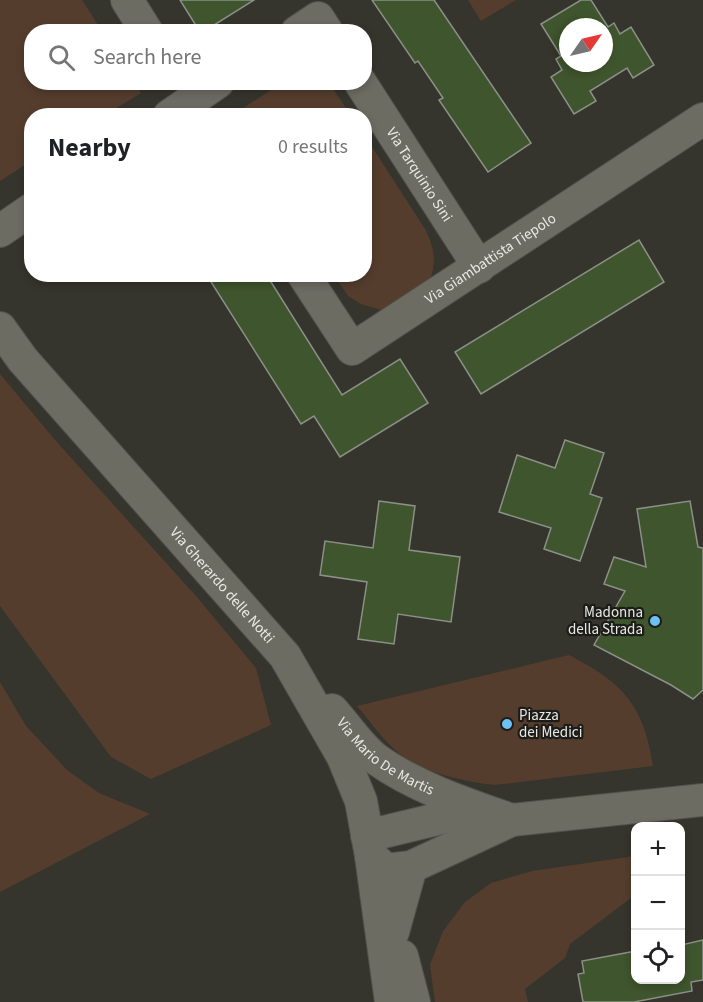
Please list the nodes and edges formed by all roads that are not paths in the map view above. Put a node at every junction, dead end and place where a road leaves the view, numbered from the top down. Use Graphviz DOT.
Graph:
graph roads {
  1 [pos="127,0"];
  2 [pos="142,24"];
  3 [pos="309,24"];
  4 [pos="322,24"];
  5 [pos="206,90"];
  6 [pos="365,90"];
  7 [pos="185,104"];
  8 [pos="703,119"];
  9 [pos="24,214"];
  10 [pos="0,231"];
  11 [pos="479,267"];
  12 [pos="308,282"];
  13 [pos="0,328"];
  14 [pos="285,656"];
  15 [pos="703,800"];
  16 [pos="479,808"];
  17 [pos="512,820"];
  18 [pos="371,858"];
  19 [pos="411,867"];
  20 [pos="393,932"];
  21 [pos="391,1002"];
  22 [pos="414,1002"];
  1 -- 2 [label="street"];
  3 -- 4 [label="street"];
  5 -- 7 [label="street"];
  6 -- 11 [label="street, Via Tarquinio Sini"];
  8 -- 11 [label="street, Via Giambattista Tiepolo"];
  9 -- 10 [label="street"];
  11 -- 12 [label="street, Via Giambattista Tiepolo"];
  13 -- 14 [label="street, Via Gherardo delle Notti"];
  14 -- 16 [label="street, Via Mario De Martis"];
  14 -- 18 [label="street, Via Gherardo delle Notti"];
  15 -- 17 [label="street, Via Mario De Martis"];
  16 -- 17 [label="street, Via Mario De Martis"];
  16 -- 18 [label="street"];
  17 -- 19 [label="street, Via Mario De Martis"];
  18 -- 19 [label="street, Via Mario De Martis"];
  18 -- 20 [label="street, Via Gherardo delle Notti"];
  18 -- 21 [label="street, Via Gherardo delle Notti"];
  19 -- 20 [label="street"];
  20 -- 22 [label="street, Via Gherardo delle Notti"];
}
